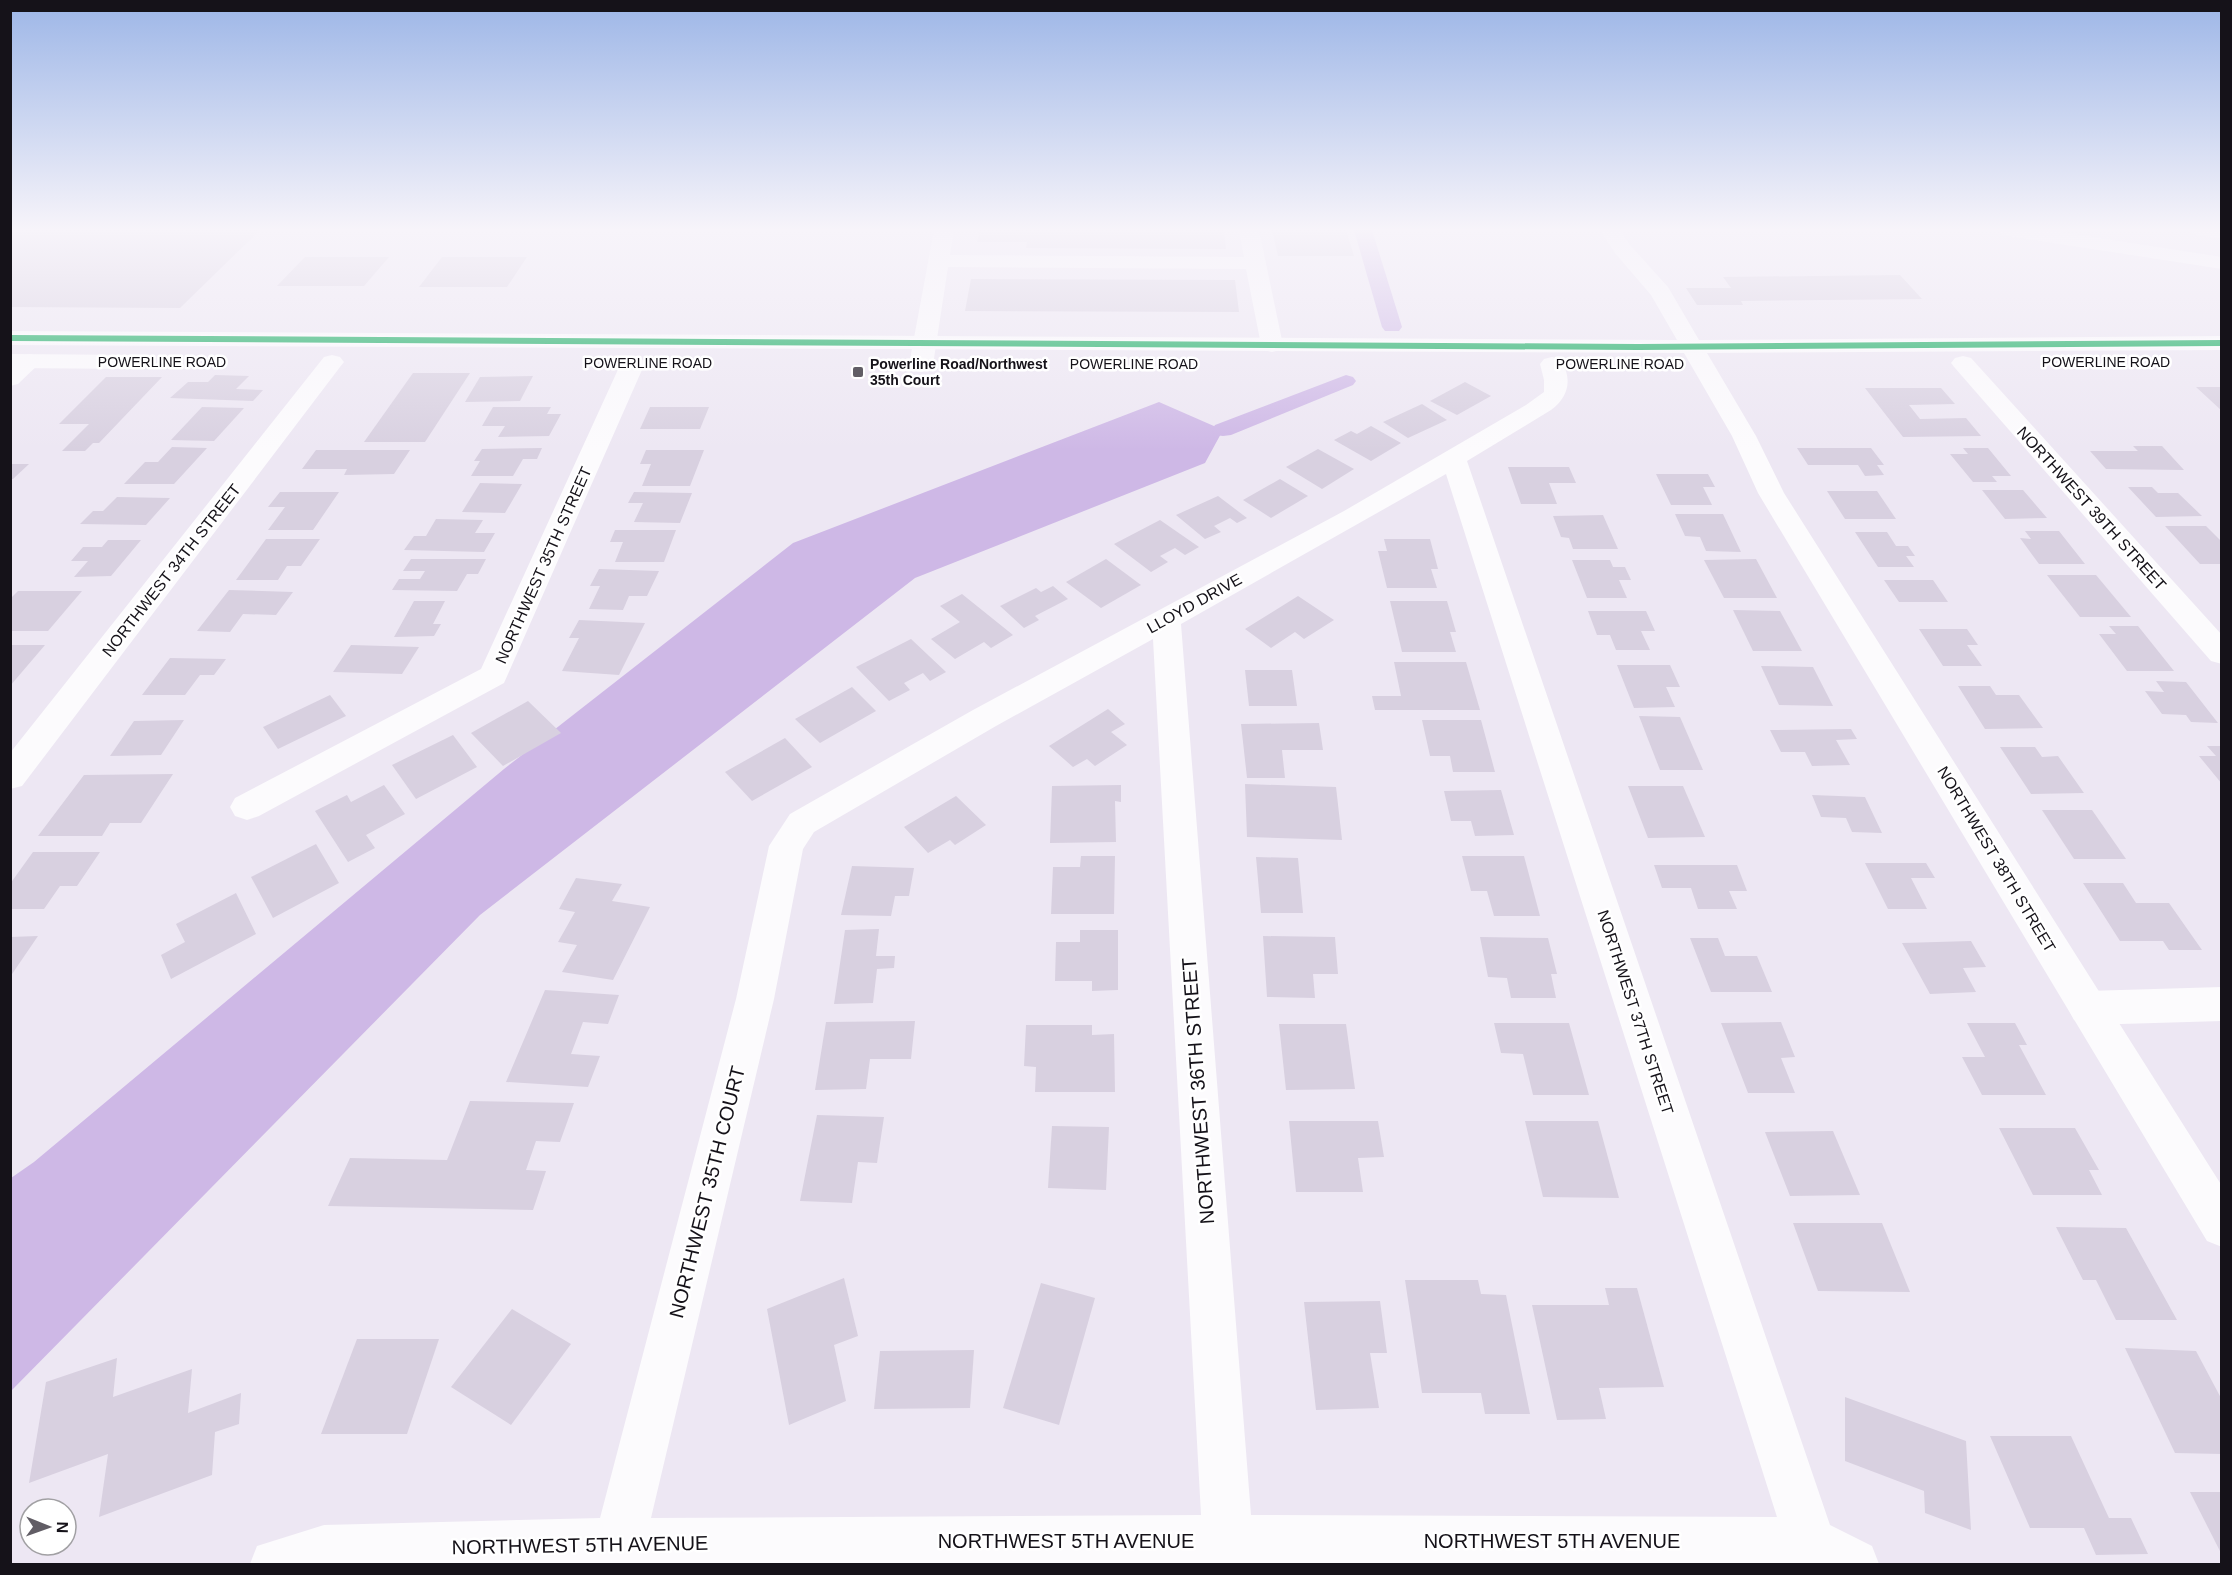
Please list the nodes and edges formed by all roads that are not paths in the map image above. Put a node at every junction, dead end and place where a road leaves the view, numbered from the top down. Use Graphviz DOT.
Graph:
graph roads {
  1 [pos="932,304"];
  2 [pos="1263,304"];
  3 [pos="1649,304"];
  4 [pos="10,338"];
  5 [pos="345,339"];
  6 [pos="426,340"];
  7 [pos="926,342"];
  8 [pos="2222,343"];
  9 [pos="1272,345"];
  10 [pos="2222,351"];
  11 [pos="1686,356"];
  12 [pos="269,360"];
  13 [pos="20,361"];
  14 [pos="2176,361"];
  15 [pos="2222,361"];
  16 [pos="164,362"];
  17 [pos="300,362"];
  18 [pos="344,362"];
  19 [pos="460,362"];
  20 [pos="633,363"];
  21 [pos="1962,363"];
  22 [pos="921,364"];
  23 [pos="1552,364"];
  24 [pos="10,380"];
  25 [pos="1454,460"];
  26 [pos="1166,618"];
  27 [pos="2222,654"];
  28 [pos="10,777"];
  29 [pos="247,807"];
  30 [pos="802,824"];
  31 [pos="2222,1004"];
  32 [pos="2087,1008"];
  33 [pos="2222,1226"];
  34 [pos="1228,1552"];
  35 [pos="1814,1553"];
  36 [pos="617,1554"];
  37 [pos="275,1564"];
  38 [pos="1854,1564"];
  1 -- 7 [label="main road"];
  2 -- 9 [label="main road"];
  3 -- 11 [label="main road, NORTHWEST 38TH STREET"];
  4 -- 5 [label="main road, POWERLINE ROAD"];
  5 -- 6 [label="main road, POWERLINE ROAD"];
  5 -- 12 [label="main road"];
  6 -- 7 [label="main road, POWERLINE ROAD"];
  6 -- 18 [label="main road"];
  7 -- 9 [label="main road, POWERLINE ROAD"];
  7 -- 22 [label="main road"];
  8 -- 11 [label="main road, POWERLINE ROAD"];
  9 -- 11 [label="main road, POWERLINE ROAD"];
  10 -- 14 [label="main road"];
  11 -- 21 [label="main road, POWERLINE ROAD"];
  11 -- 23 [label="main road, POWERLINE ROAD"];
  11 -- 32 [label="main road, NORTHWEST 38TH STREET"];
  13 -- 16 [label="main road, POWERLINE ROAD"];
  13 -- 24 [label="main road"];
  14 -- 15 [label="main road, POWERLINE ROAD"];
  14 -- 21 [label="main road, POWERLINE ROAD"];
  17 -- 18 [label="main road"];
  18 -- 28 [label="main road, NORTHWEST 34TH STREET"];
  19 -- 20 [label="main road, POWERLINE ROAD"];
  20 -- 22 [label="main road, POWERLINE ROAD"];
  20 -- 29 [label="main road, NORTHWEST 35TH STREET"];
  21 -- 27 [label="main road, NORTHWEST 39TH STREET"];
  22 -- 23 [label="main road, POWERLINE ROAD"];
  23 -- 25 [label="main road, LLOYD DRIVE"];
  25 -- 26 [label="main road, LLOYD DRIVE"];
  25 -- 35 [label="main road, NORTHWEST 37TH STREET"];
  26 -- 30 [label="main road, LLOYD DRIVE"];
  26 -- 34 [label="main road, NORTHWEST 36TH STREET"];
  30 -- 36 [label="main road, NORTHWEST 35TH COURT"];
  31 -- 32 [label="main road"];
  32 -- 33 [label="main road, NORTHWEST 38TH STREET"];
  34 -- 35 [label="main road, NORTHWEST 5TH AVENUE"];
  34 -- 36 [label="main road, NORTHWEST 5TH AVENUE"];
  35 -- 38 [label="main road, NORTHWEST 5TH AVENUE"];
  36 -- 37 [label="main road, NORTHWEST 5TH AVENUE"];
}
